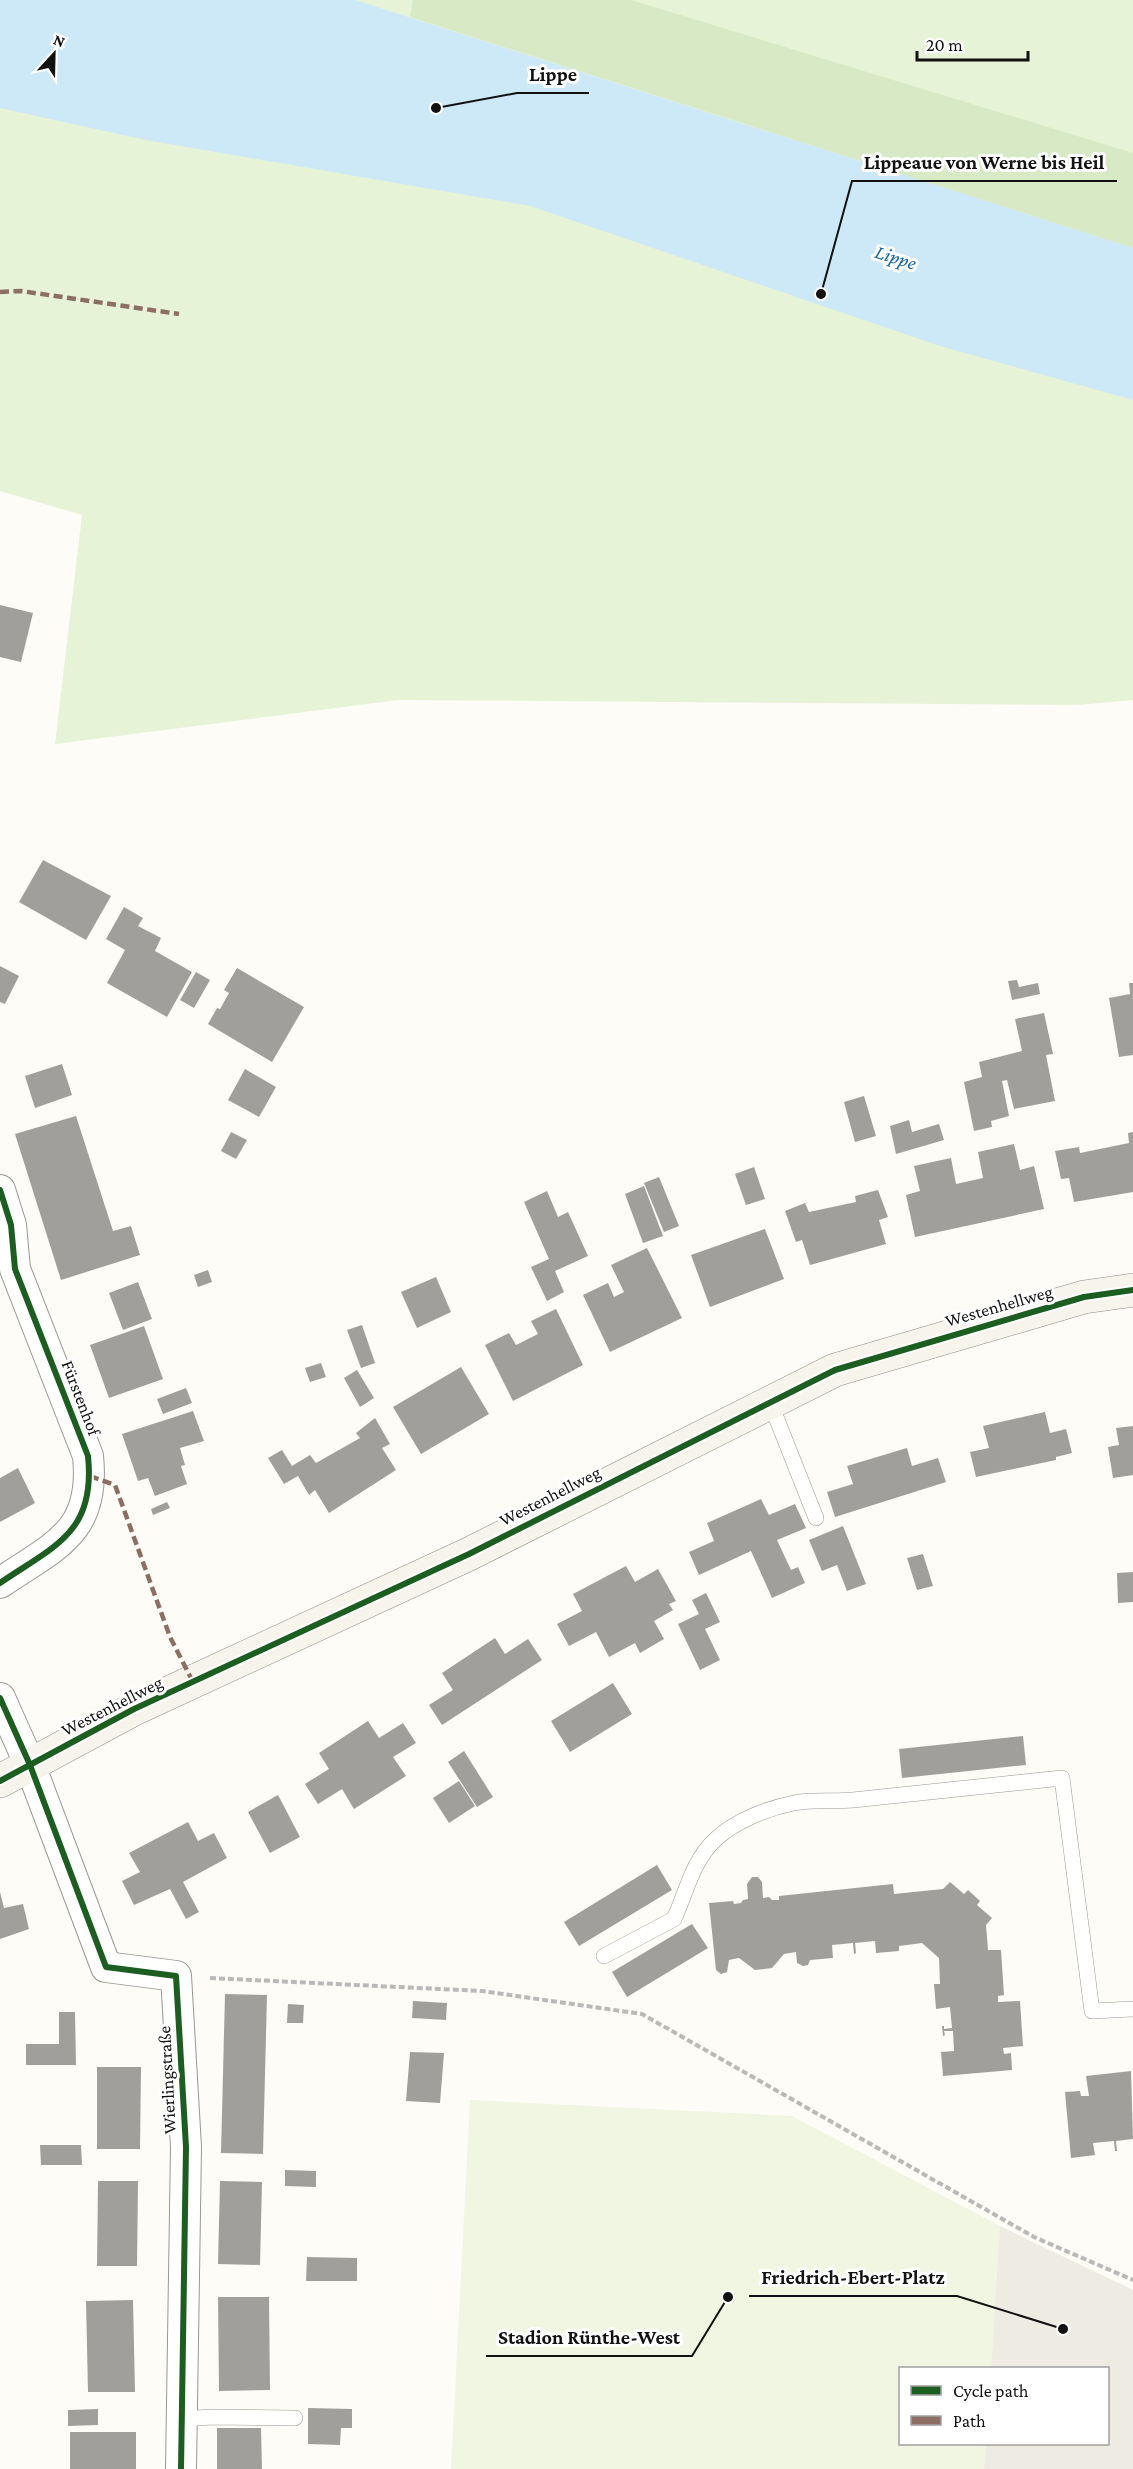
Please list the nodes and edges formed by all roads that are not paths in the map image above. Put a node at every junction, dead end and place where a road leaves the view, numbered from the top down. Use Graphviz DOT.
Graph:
graph roads {
  1 [pos="0,1190"];
  2 [pos="8,1261"];
  3 [pos="1133,1290"];
  4 [pos="770,1402"];
  5 [pos="816,1518"];
  6 [pos="0,1583"];
  7 [pos="0,1698"];
  8 [pos="30,1766"];
  9 [pos="0,1780"];
  10 [pos="604,1956"];
  11 [pos="1133,2009"];
  12 [pos="182,2418"];
  13 [pos="295,2418"];
  14 [pos="181,2469"];
  1 -- 2 [label="street, Fürstenhof"];
  2 -- 6 [label="street, Fürstenhof"];
  3 -- 4 [label="main road, Westenhellweg"];
  4 -- 5 [label="lane"];
  4 -- 8 [label="main road, Westenhellweg"];
  7 -- 8 [label="street"];
  8 -- 9 [label="main road, Westenhellweg"];
  8 -- 12 [label="street, Wierlingstraße"];
  10 -- 11 [label="lane"];
  12 -- 13 [label="lane"];
  12 -- 14 [label="street, Wierlingstraße"];
}
